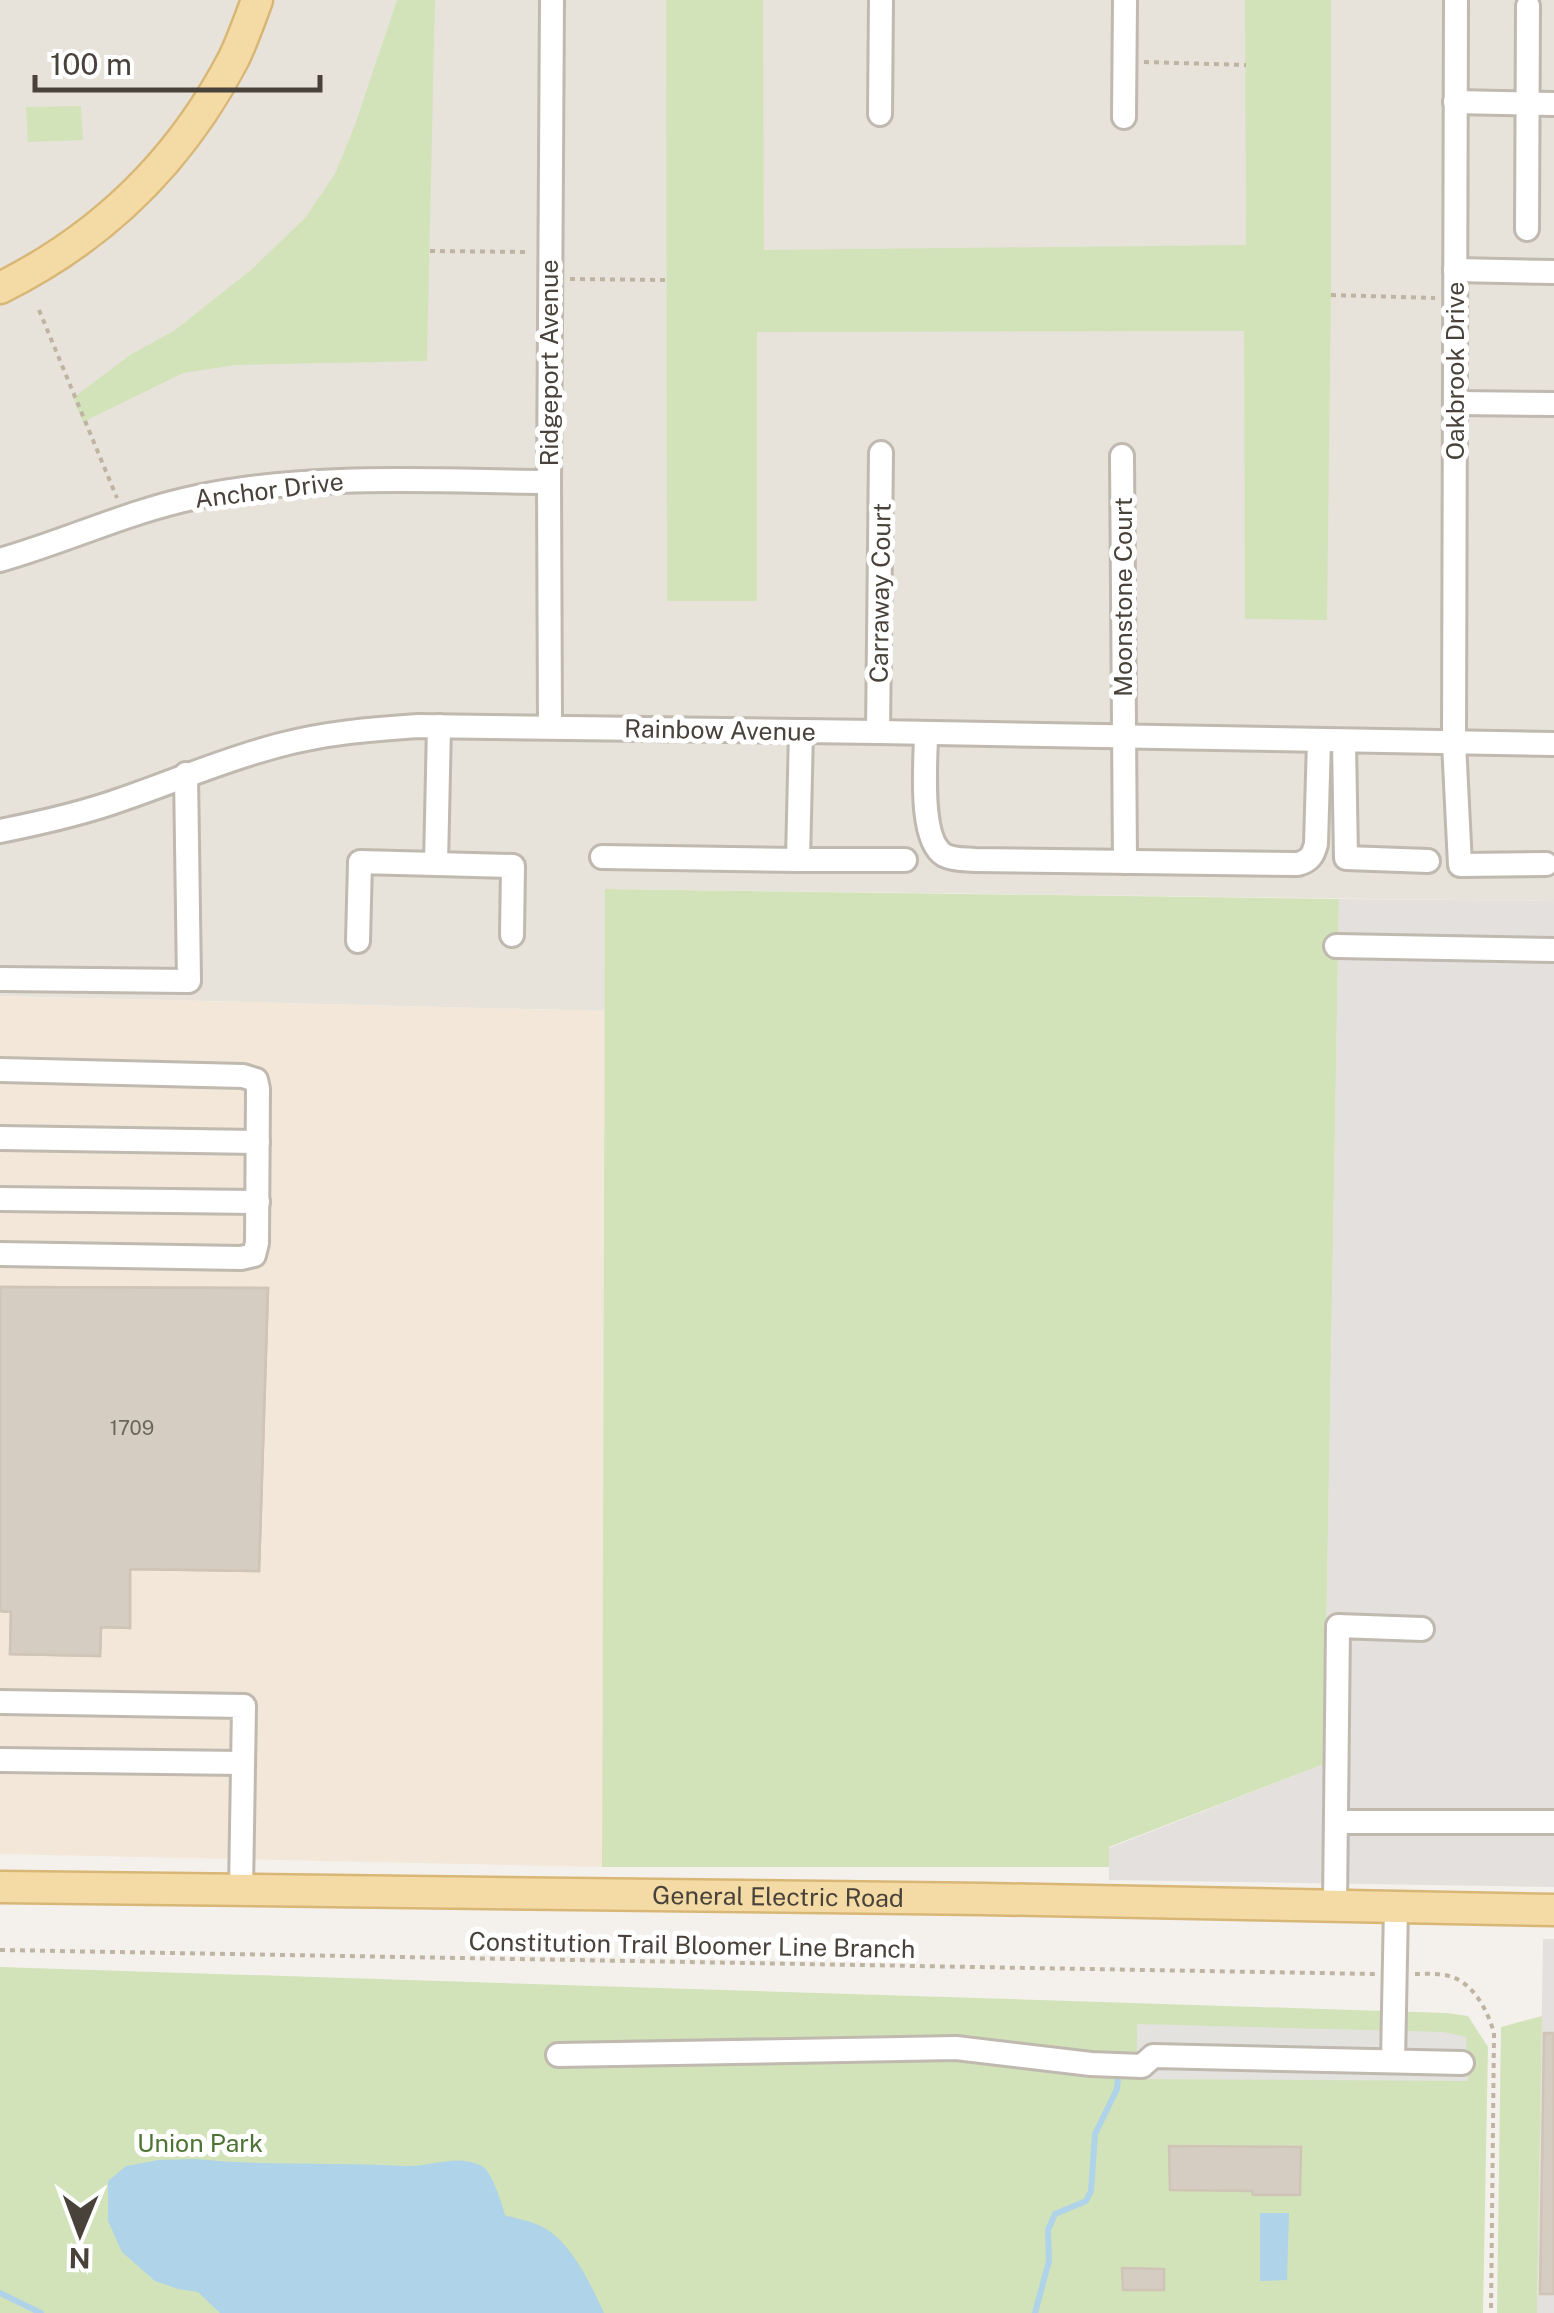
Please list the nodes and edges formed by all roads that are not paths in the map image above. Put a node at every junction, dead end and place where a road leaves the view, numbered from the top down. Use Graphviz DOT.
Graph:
graph roads {
  1 [pos="257,0"];
  2 [pos="552,0"];
  3 [pos="882,0"];
  4 [pos="1125,0"];
  5 [pos="1456,0"];
  6 [pos="1528,6"];
  7 [pos="1456,102"];
  8 [pos="1528,104"];
  9 [pos="1554,104"];
  10 [pos="880,114"];
  11 [pos="1124,118"];
  12 [pos="1527,229"];
  13 [pos="1455,270"];
  14 [pos="1554,272"];
  15 [pos="0,288"];
  16 [pos="1455,403"];
  17 [pos="1554,404"];
  18 [pos="881,454"];
  19 [pos="1122,456"];
  20 [pos="548,482"];
  21 [pos="0,560"];
  22 [pos="439,726"];
  23 [pos="550,727"];
  24 [pos="801,731"];
  25 [pos="878,732"];
  26 [pos="926,733"];
  27 [pos="1124,738"];
  28 [pos="1318,741"];
  29 [pos="1344,742"];
  30 [pos="1454,742"];
  31 [pos="1554,744"];
  32 [pos="186,774"];
  33 [pos="0,831"];
  34 [pos="602,857"];
  35 [pos="798,860"];
  36 [pos="905,860"];
  37 [pos="1428,861"];
  38 [pos="1125,862"];
  39 [pos="436,864"];
  40 [pos="1546,864"];
  41 [pos="512,935"];
  42 [pos="358,941"];
  43 [pos="1336,946"];
  44 [pos="1554,950"];
  45 [pos="0,979"];
  46 [pos="0,1070"];
  47 [pos="0,1138"];
  48 [pos="258,1142"];
  49 [pos="0,1199"];
  50 [pos="258,1202"];
  51 [pos="0,1254"];
  52 [pos="1422,1630"];
  53 [pos="0,1702"];
  54 [pos="0,1760"];
  55 [pos="242,1763"];
  56 [pos="1336,1822"];
  57 [pos="1554,1822"];
  58 [pos="0,1887"];
  59 [pos="242,1890"];
  60 [pos="1335,1905"];
  61 [pos="1396,1907"];
  62 [pos="1554,1910"];
  63 [pos="558,2055"];
  64 [pos="1393,2061"];
  65 [pos="1462,2063"];
  1 -- 15 [label="main road"];
  2 -- 20 [label="street, Ridgeport Avenue"];
  3 -- 10 [label="street"];
  4 -- 11 [label="street"];
  5 -- 7 [label="street, Oakbrook Drive"];
  6 -- 8 [label="street"];
  7 -- 8 [label="street"];
  7 -- 13 [label="street, Oakbrook Drive"];
  8 -- 9 [label="street"];
  8 -- 12 [label="street"];
  13 -- 14 [label="street"];
  13 -- 16 [label="street, Oakbrook Drive"];
  16 -- 17 [label="street"];
  16 -- 30 [label="street, Oakbrook Drive"];
  18 -- 25 [label="street, Carraway Court"];
  19 -- 27 [label="street, Moonstone Court"];
  20 -- 21 [label="street, Anchor Drive"];
  20 -- 23 [label="street, Ridgeport Avenue"];
  22 -- 23 [label="street, Rainbow Avenue"];
  22 -- 32 [label="street, Rainbow Avenue"];
  22 -- 39 [label="street"];
  23 -- 24 [label="street, Rainbow Avenue"];
  24 -- 25 [label="street, Rainbow Avenue"];
  24 -- 35 [label="street"];
  25 -- 26 [label="street, Rainbow Avenue"];
  26 -- 27 [label="street, Rainbow Avenue"];
  26 -- 38 [label="street"];
  27 -- 28 [label="street, Rainbow Avenue"];
  27 -- 38 [label="street, Moonstone Court"];
  28 -- 29 [label="street, Rainbow Avenue"];
  28 -- 38 [label="street"];
  29 -- 30 [label="street, Rainbow Avenue"];
  29 -- 37 [label="street"];
  30 -- 31 [label="street, Rainbow Avenue"];
  30 -- 40 [label="street, Oakbrook Drive"];
  32 -- 33 [label="street, Rainbow Avenue"];
  32 -- 45 [label="street"];
  34 -- 35 [label="street"];
  35 -- 36 [label="street"];
  39 -- 41 [label="street"];
  39 -- 42 [label="street"];
  43 -- 44 [label="street"];
  46 -- 48 [label="street"];
  47 -- 48 [label="street"];
  48 -- 50 [label="street"];
  49 -- 50 [label="street"];
  50 -- 51 [label="street"];
  52 -- 56 [label="street"];
  53 -- 55 [label="street"];
  54 -- 55 [label="street"];
  55 -- 59 [label="street"];
  56 -- 57 [label="street"];
  56 -- 60 [label="street"];
  58 -- 59 [label="main road, General Electric Road"];
  59 -- 60 [label="main road, General Electric Road"];
  60 -- 61 [label="main road, General Electric Road"];
  61 -- 62 [label="main road, General Electric Road"];
  61 -- 64 [label="street"];
  63 -- 64 [label="street"];
  64 -- 65 [label="street"];
}
